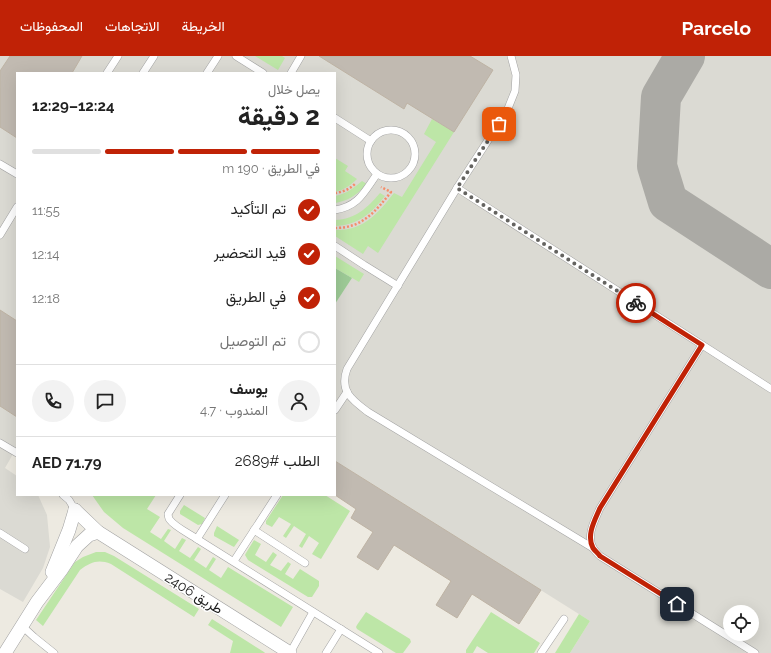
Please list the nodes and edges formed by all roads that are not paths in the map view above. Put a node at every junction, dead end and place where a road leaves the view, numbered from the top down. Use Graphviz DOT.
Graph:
graph roads {
  1 [pos="118,56"];
  2 [pos="154,56"];
  3 [pos="218,56"];
  4 [pos="236,56"];
  5 [pos="301,56"];
  6 [pos="511,56"];
  7 [pos="108,72"];
  8 [pos="144,72"];
  9 [pos="208,72"];
  10 [pos="261,72"];
  11 [pos="292,72"];
  12 [pos="336,119"];
  13 [pos="371,141"];
  14 [pos="0,164"];
  15 [pos="16,173"];
  16 [pos="377,174"];
  17 [pos="457,188"];
  18 [pos="16,209"];
  19 [pos="336,210"];
  20 [pos="0,235"];
  21 [pos="336,247"];
  22 [pos="398,286"];
  23 [pos="702,345"];
  24 [pos="771,389"];
  25 [pos="347,392"];
  26 [pos="336,408"];
  27 [pos="0,443"];
  28 [pos="16,452"];
  29 [pos="179,496"];
  30 [pos="224,496"];
  31 [pos="276,496"];
  32 [pos="69,500"];
  33 [pos="254,530"];
  34 [pos="98,532"];
  35 [pos="0,533"];
  36 [pos="197,539"];
  37 [pos="593,548"];
  38 [pos="25,549"];
  39 [pos="234,561"];
  40 [pos="305,563"];
  41 [pos="37,602"];
  42 [pos="313,612"];
  43 [pos="564,619"];
  44 [pos="22,626"];
  45 [pos="341,629"];
  46 [pos="5,653"];
  47 [pos="54,653"];
  48 [pos="290,653"];
  49 [pos="326,653"];
  50 [pos="378,653"];
  51 [pos="542,653"];
  52 [pos="755,653"];
  1 -- 7 [label="lane"];
  2 -- 8 [label="lane"];
  3 -- 9 [label="lane"];
  4 -- 10 [label="lane"];
  5 -- 11 [label="lane"];
  6 -- 17 [label="lane"];
  12 -- 13 [label="lane"];
  13 -- 16 [label="lane"];
  13 -- 16 [label="lane"];
  14 -- 15 [label="lane"];
  16 -- 19 [label="lane"];
  17 -- 22 [label="lane"];
  17 -- 23 [label="lane"];
  18 -- 20 [label="lane"];
  21 -- 22 [label="lane"];
  22 -- 25 [label="lane"];
  23 -- 24 [label="lane"];
  23 -- 37 [label="lane"];
  25 -- 26 [label="lane"];
  25 -- 37 [label="lane"];
  27 -- 28 [label="lane"];
  29 -- 36 [label="lane"];
  30 -- 36 [label="lane"];
  31 -- 33 [label="lane"];
  32 -- 34 [label="street, طريق 2406"];
  32 -- 41 [label="street, طريق 2406"];
  33 -- 39 [label="lane"];
  33 -- 40 [label="lane"];
  34 -- 41 [label="street, طريق 2406"];
  34 -- 48 [label="street, طريق 2406"];
  35 -- 38 [label="lane"];
  36 -- 39 [label="lane"];
  37 -- 52 [label="lane"];
  39 -- 42 [label="lane"];
  41 -- 44 [label="street, طريق 2406"];
  42 -- 45 [label="lane"];
  42 -- 48 [label="lane"];
  43 -- 51 [label="lane"];
  44 -- 46 [label="street, طريق 2406"];
  44 -- 47 [label="lane"];
  45 -- 49 [label="lane"];
  45 -- 50 [label="lane"];
}
